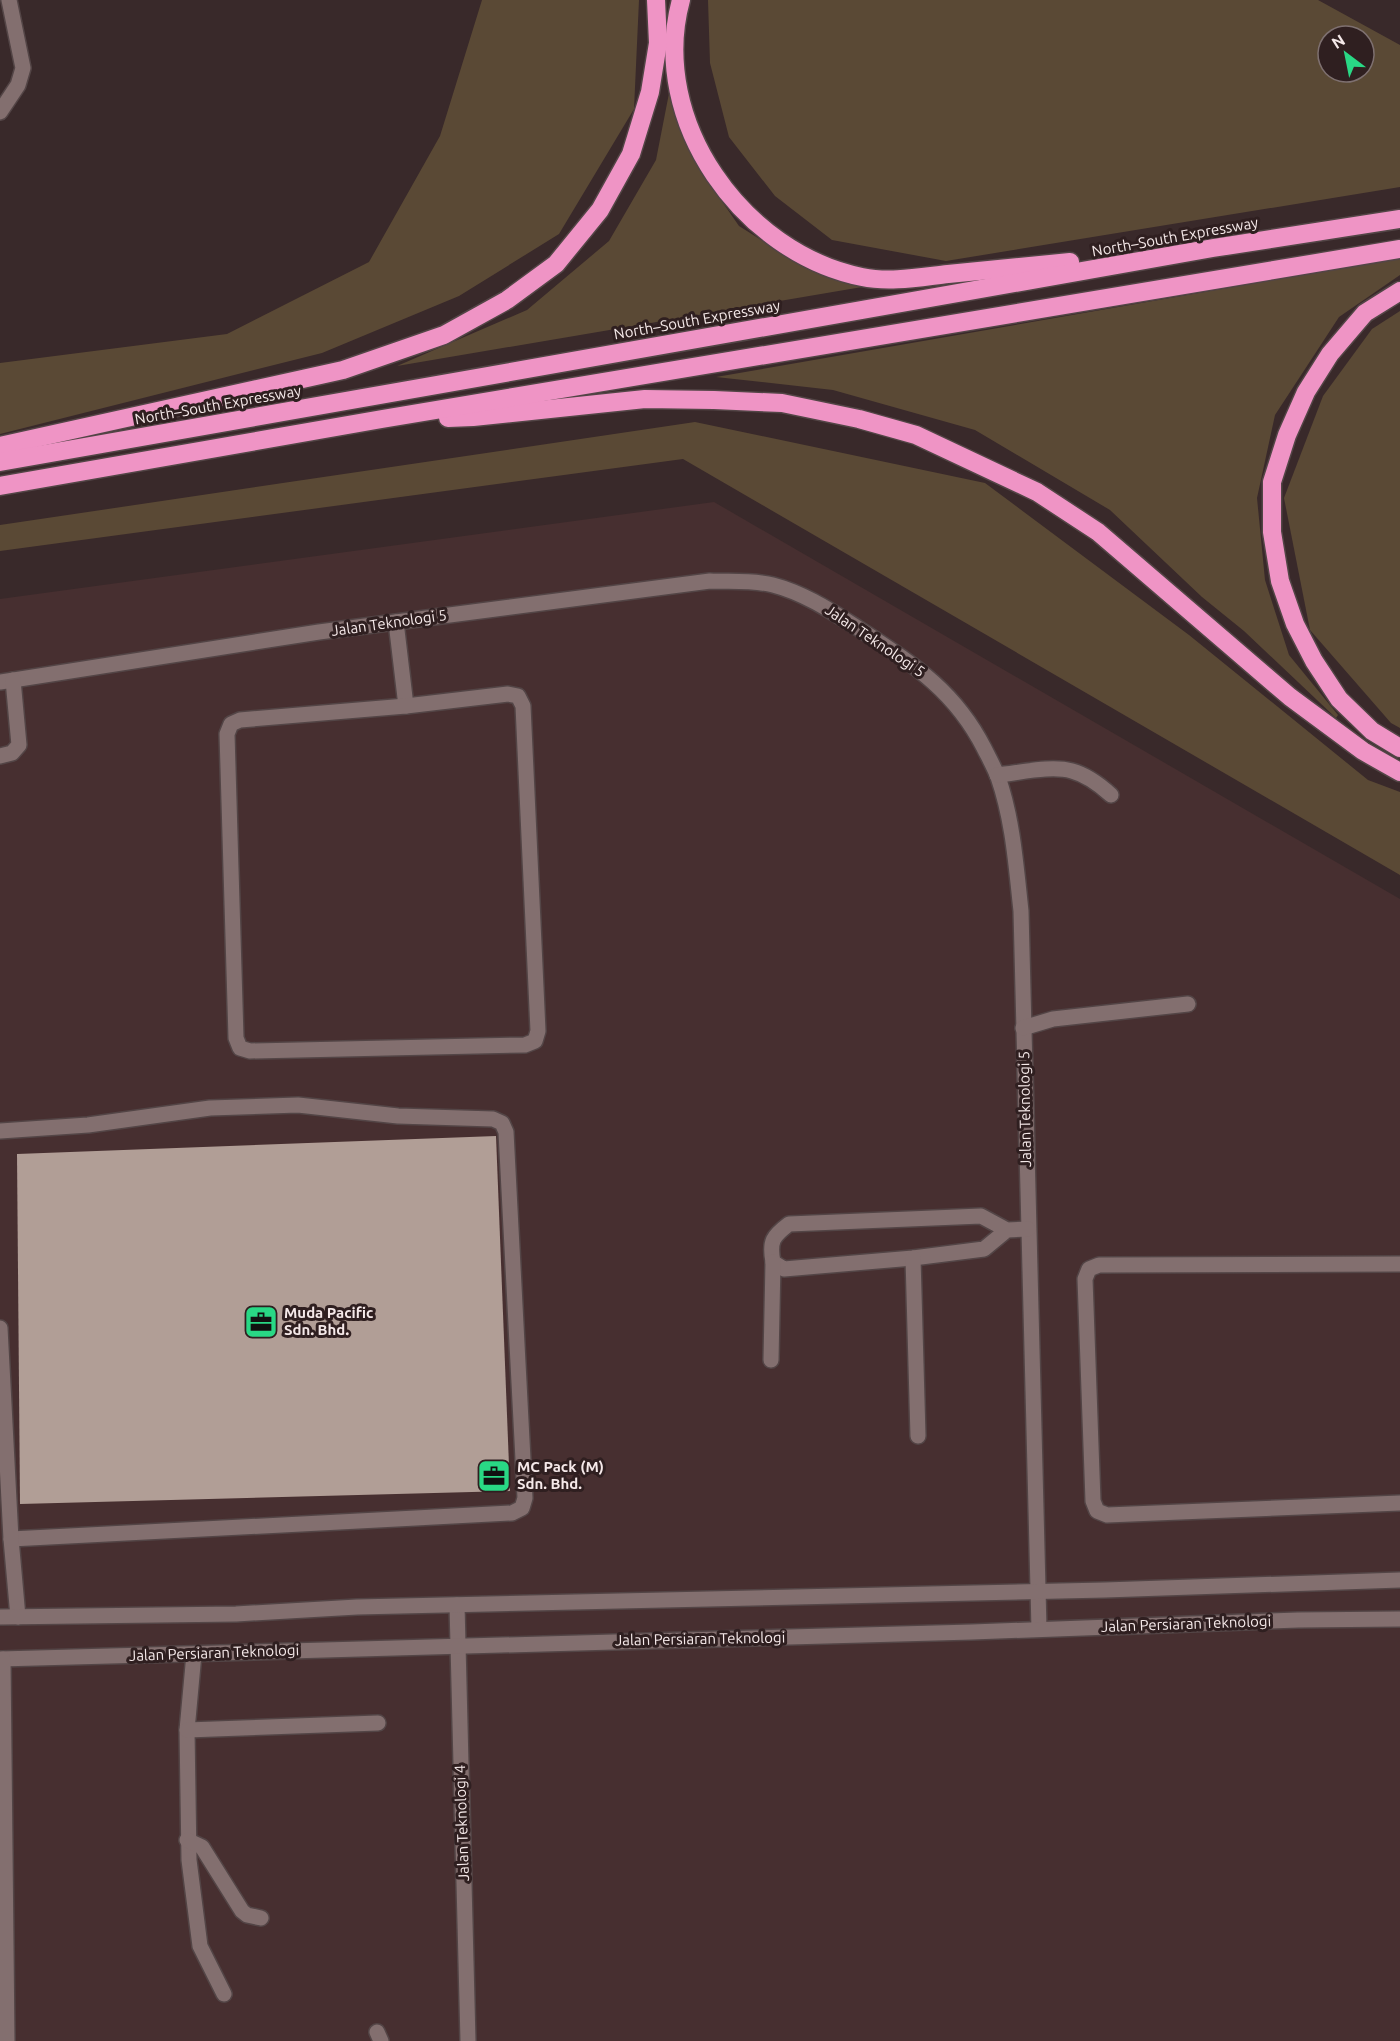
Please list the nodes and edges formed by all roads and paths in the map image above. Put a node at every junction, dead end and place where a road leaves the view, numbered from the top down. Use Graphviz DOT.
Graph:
graph roads {
  1 [pos="9,0"];
  2 [pos="656,0"];
  3 [pos="681,0"];
  4 [pos="0,112"];
  5 [pos="1400,219"];
  6 [pos="1213,248"];
  7 [pos="1400,249"];
  8 [pos="1400,291"];
  9 [pos="382,419"];
  10 [pos="0,446"];
  11 [pos="0,462"];
  12 [pos="0,486"];
  13 [pos="396,622"];
  14 [pos="7,681"];
  15 [pos="405,706"];
  16 [pos="1400,748"];
  17 [pos="0,756"];
  18 [pos="1400,772"];
  19 [pos="997,775"];
  20 [pos="1111,795"];
  21 [pos="1188,1004"];
  22 [pos="1023,1029"];
  23 [pos="0,1131"];
  24 [pos="1028,1229"];
  25 [pos="1007,1230"];
  26 [pos="913,1258"];
  27 [pos="773,1262"];
  28 [pos="1400,1264"];
  29 [pos="0,1328"];
  30 [pos="771,1360"];
  31 [pos="918,1436"];
  32 [pos="1400,1503"];
  33 [pos="10,1539"];
  34 [pos="1400,1580"];
  35 [pos="1038,1592"];
  36 [pos="457,1605"];
  37 [pos="0,1617"];
  38 [pos="18,1617"];
  39 [pos="1400,1619"];
  40 [pos="1039,1629"];
  41 [pos="458,1645"];
  42 [pos="194,1654"];
  43 [pos="2,1659"];
  44 [pos="378,1723"];
  45 [pos="187,1730"];
  46 [pos="188,1840"];
  47 [pos="261,1918"];
  48 [pos="224,1994"];
  49 [pos="7,2041"];
  50 [pos="468,2041"];
  1 -- 4 [label="street"];
  2 -- 10 [label="highway"];
  3 -- 6 [label="highway"];
  5 -- 6 [label="highway, North–South Expressway"];
  6 -- 11 [label="highway, North–South Expressway"];
  7 -- 9 [label="highway"];
  8 -- 16 [label="highway"];
  9 -- 12 [label="highway"];
  9 -- 18 [label="highway"];
  13 -- 14 [label="street, Jalan Teknologi 5"];
  13 -- 15 [label="street"];
  13 -- 19 [label="street, Jalan Teknologi 5"];
  14 -- 17 [label="street"];
  15 -- 15 [label="street"];
  19 -- 20 [label="street"];
  19 -- 22 [label="street, Jalan Teknologi 5"];
  21 -- 22 [label="street"];
  22 -- 24 [label="street, Jalan Teknologi 5"];
  23 -- 33 [label="street"];
  24 -- 25 [label="street"];
  24 -- 35 [label="street, Jalan Teknologi 5"];
  25 -- 26 [label="street"];
  25 -- 27 [label="street"];
  26 -- 27 [label="street"];
  26 -- 31 [label="street"];
  27 -- 30 [label="street"];
  28 -- 32 [label="street"];
  29 -- 33 [label="street"];
  33 -- 38 [label="street"];
  34 -- 35 [label="street"];
  35 -- 36 [label="street"];
  35 -- 40 [label="street, Jalan Teknologi 5"];
  36 -- 38 [label="street"];
  36 -- 41 [label="street, Jalan Teknologi 4"];
  37 -- 38 [label="street"];
  39 -- 40 [label="street, Jalan Persiaran Teknologi"];
  40 -- 41 [label="street, Jalan Persiaran Teknologi"];
  41 -- 42 [label="street, Jalan Persiaran Teknologi"];
  41 -- 50 [label="street, Jalan Teknologi 4"];
  42 -- 43 [label="street, Jalan Persiaran Teknologi"];
  42 -- 45 [label="street"];
  43 -- 49 [label="street"];
  44 -- 45 [label="street"];
  45 -- 46 [label="street"];
  46 -- 47 [label="street"];
  46 -- 48 [label="street"];
}
